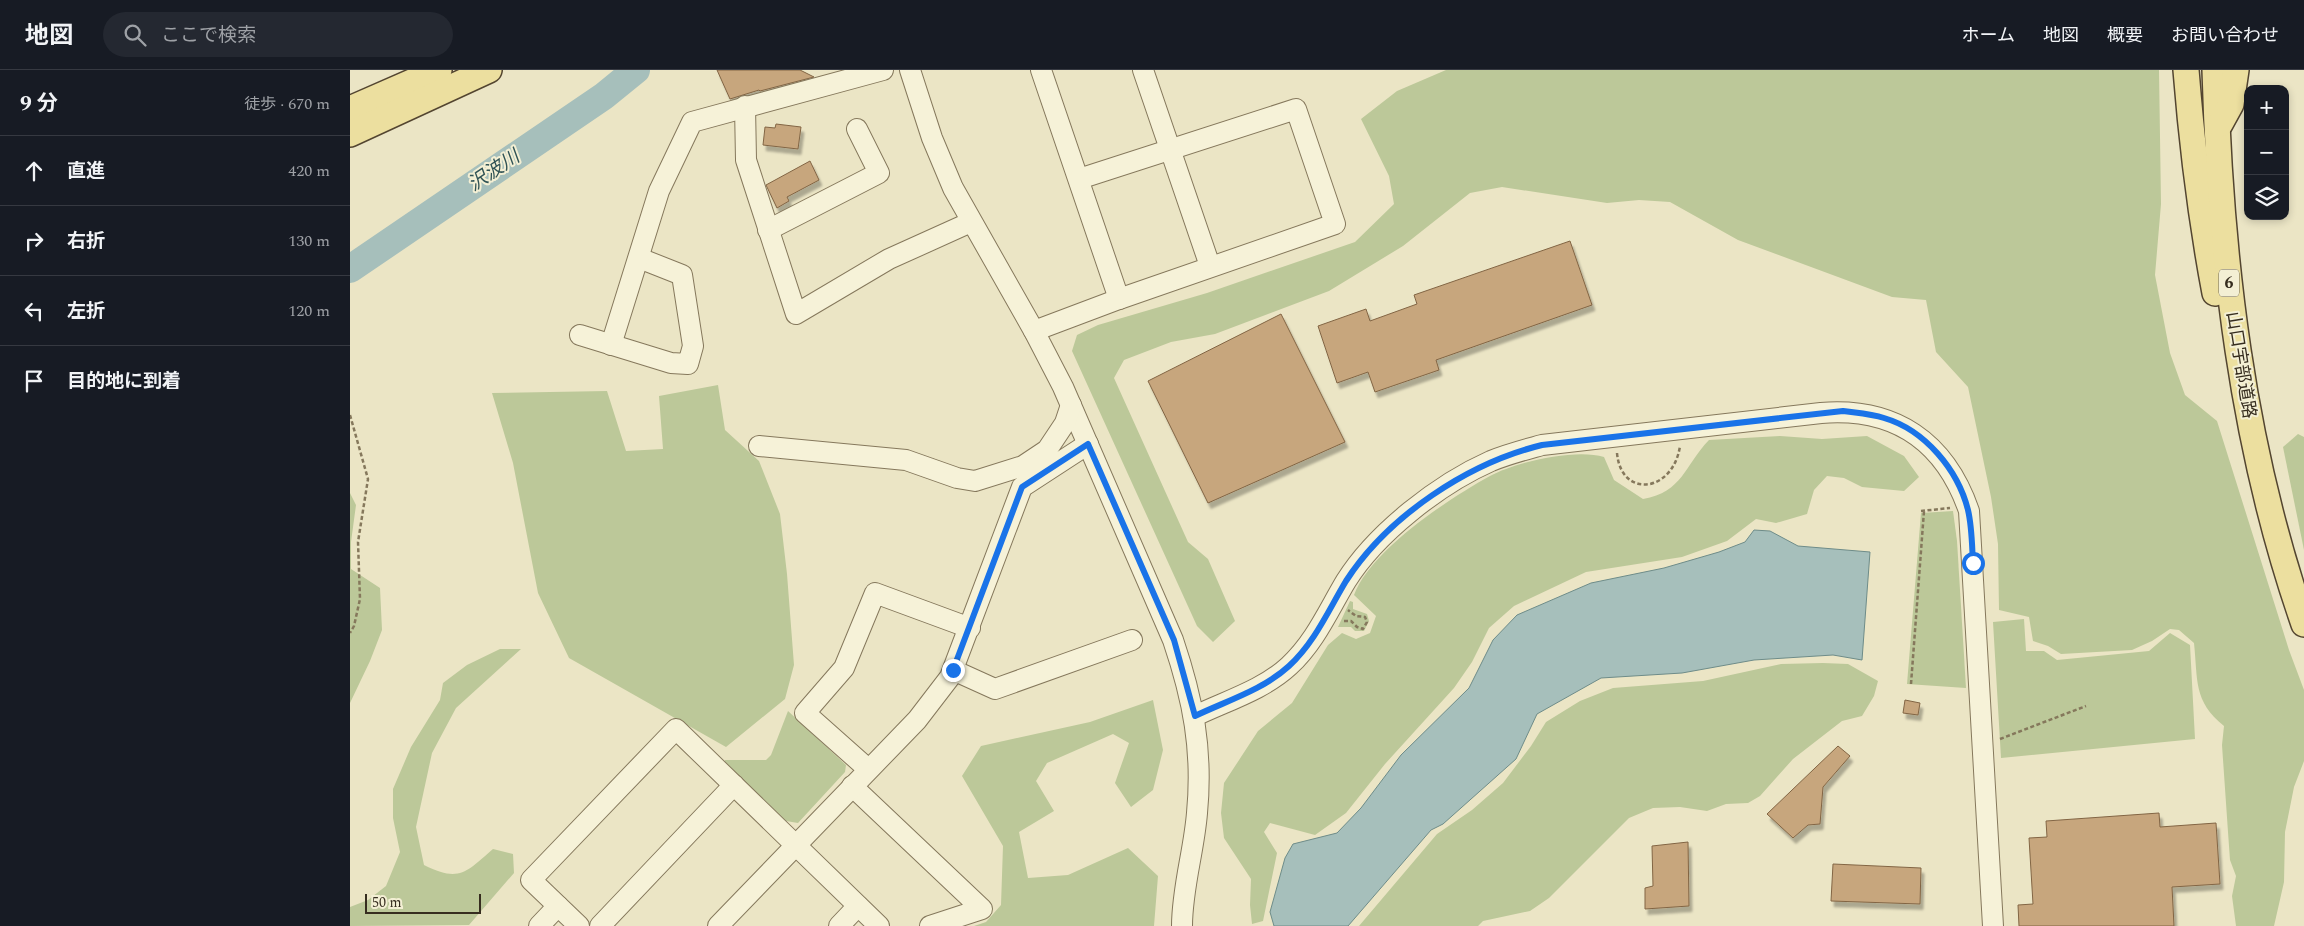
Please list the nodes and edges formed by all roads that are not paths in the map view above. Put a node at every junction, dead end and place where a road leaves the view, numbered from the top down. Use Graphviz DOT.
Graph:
graph roads {
  1 [pos="439,70"];
  2 [pos="489,70"];
  3 [pos="883,70"];
  4 [pos="910,70"];
  5 [pos="1041,70"];
  6 [pos="1143,70"];
  7 [pos="2186,70"];
  8 [pos="2215,70"];
  9 [pos="2236,70"];
  10 [pos="745,106"];
  11 [pos="350,109"];
  12 [pos="857,129"];
  13 [pos="2216,132"];
  14 [pos="350,134"];
  15 [pos="1170,150"];
  16 [pos="1079,179"];
  17 [pos="970,222"];
  18 [pos="768,230"];
  19 [pos="639,258"];
  20 [pos="1210,266"];
  21 [pos="1119,299"];
  22 [pos="1034,330"];
  23 [pos="580,335"];
  24 [pos="611,345"];
  25 [pos="1071,406"];
  26 [pos="2252,433"];
  27 [pos="1088,444"];
  28 [pos="759,446"];
  29 [pos="2304,624"];
  30 [pos="970,628"];
  31 [pos="1132,640"];
  32 [pos="953,670"];
  33 [pos="1195,716"];
  34 [pos="868,769"];
  35 [pos="734,785"];
  36 [pos="852,786"];
  37 [pos="796,844"];
  38 [pos="558,906"];
  39 [pos="858,906"];
  40 [pos="539,926"];
  41 [pos="579,926"];
  42 [pos="600,926"];
  43 [pos="718,926"];
  44 [pos="839,926"];
  45 [pos="879,926"];
  46 [pos="930,926"];
  47 [pos="1182,926"];
  48 [pos="1994,926"];
  1 -- 11 [label="main road"];
  2 -- 14 [label="main road"];
  3 -- 10 [label="street"];
  4 -- 17 [label="street"];
  5 -- 16 [label="street"];
  6 -- 15 [label="street"];
  7 -- 26 [label="main road"];
  8 -- 13 [label="main road, 山口宇部道路 / 6"];
  9 -- 13 [label="main road"];
  10 -- 18 [label="street"];
  10 -- 19 [label="street"];
  12 -- 18 [label="street"];
  13 -- 26 [label="main road, 山口宇部道路 / 6"];
  15 -- 16 [label="street"];
  15 -- 20 [label="street"];
  15 -- 20 [label="street"];
  16 -- 21 [label="street"];
  17 -- 18 [label="street"];
  17 -- 22 [label="street"];
  19 -- 24 [label="street"];
  19 -- 24 [label="street"];
  20 -- 21 [label="street"];
  21 -- 22 [label="street"];
  22 -- 25 [label="street"];
  23 -- 24 [label="street"];
  25 -- 27 [label="street"];
  25 -- 28 [label="street"];
  26 -- 29 [label="main road, 山口宇部道路 / 6"];
  27 -- 30 [label="street"];
  27 -- 33 [label="street"];
  30 -- 32 [label="street"];
  30 -- 34 [label="street"];
  31 -- 32 [label="street"];
  32 -- 34 [label="street"];
  33 -- 47 [label="street"];
  33 -- 48 [label="street"];
  34 -- 36 [label="street"];
  35 -- 37 [label="street"];
  35 -- 38 [label="street"];
  35 -- 42 [label="street"];
  36 -- 37 [label="street"];
  36 -- 46 [label="street"];
  37 -- 39 [label="street"];
  37 -- 43 [label="street"];
  38 -- 40 [label="street"];
  38 -- 41 [label="street"];
  39 -- 44 [label="street"];
  39 -- 45 [label="street"];
}
